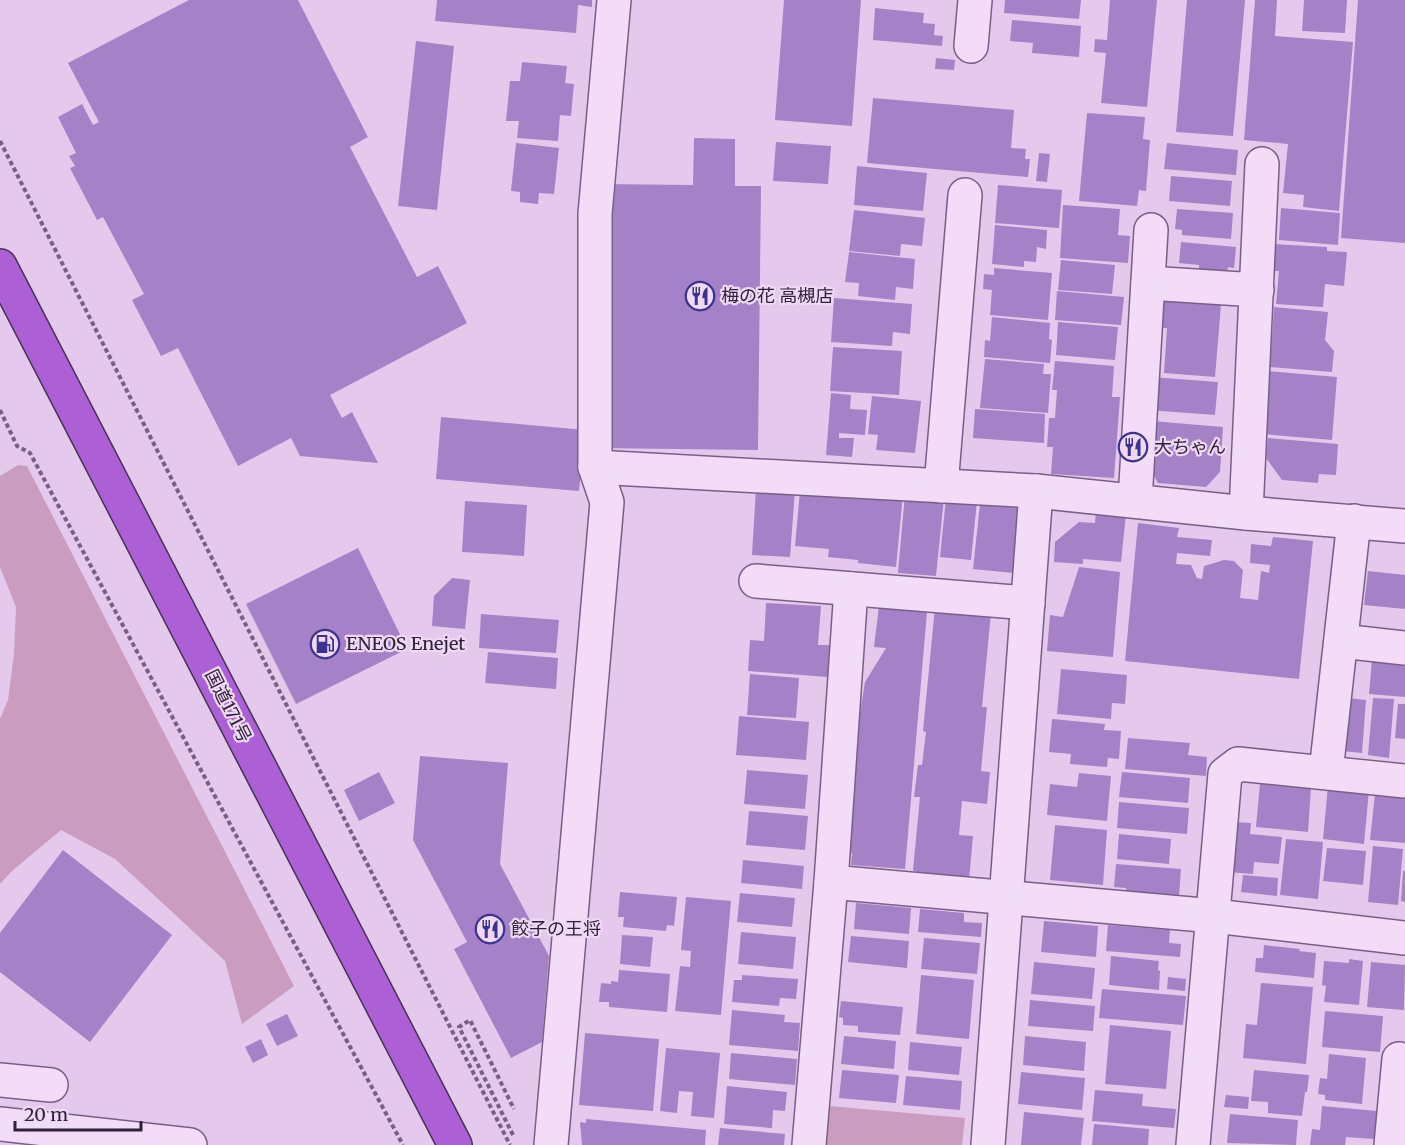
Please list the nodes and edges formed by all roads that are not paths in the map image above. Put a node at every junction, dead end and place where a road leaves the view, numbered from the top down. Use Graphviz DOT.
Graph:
graph roads {
  1 [pos="614,0"];
  2 [pos="975,0"];
  3 [pos="971,46"];
  4 [pos="1262,164"];
  5 [pos="965,195"];
  6 [pos="1151,230"];
  7 [pos="0,266"];
  8 [pos="1148,283"];
  9 [pos="1257,290"];
  10 [pos="595,467"];
  11 [pos="941,486"];
  12 [pos="1036,491"];
  13 [pos="1135,501"];
  14 [pos="1245,513"];
  15 [pos="1354,522"];
  16 [pos="1405,526"];
  17 [pos="756,581"];
  18 [pos="851,589"];
  19 [pos="1028,603"];
  20 [pos="1341,641"];
  21 [pos="1405,648"];
  22 [pos="1326,772"];
  23 [pos="1405,781"];
  24 [pos="831,882"];
  25 [pos="1007,897"];
  26 [pos="1214,916"];
  27 [pos="1405,938"];
  28 [pos="1399,1059"];
  29 [pos="0,1080"];
  30 [pos="51,1085"];
  31 [pos="0,1124"];
  32 [pos="190,1145"];
  33 [pos="455,1145"];
  34 [pos="551,1145"];
  35 [pos="809,1145"];
  36 [pos="988,1145"];
  37 [pos="1193,1145"];
  38 [pos="1391,1145"];
  1 -- 10 [label="street"];
  2 -- 3 [label="street"];
  4 -- 9 [label="street"];
  5 -- 11 [label="street"];
  6 -- 8 [label="street"];
  7 -- 33 [label="highway, 国道171号"];
  8 -- 9 [label="street"];
  8 -- 13 [label="street"];
  9 -- 14 [label="street"];
  10 -- 11 [label="street"];
  10 -- 34 [label="street"];
  11 -- 12 [label="street"];
  12 -- 13 [label="street"];
  12 -- 19 [label="street"];
  13 -- 14 [label="street"];
  14 -- 15 [label="street"];
  15 -- 16 [label="street"];
  15 -- 20 [label="street"];
  17 -- 18 [label="street"];
  18 -- 19 [label="street"];
  18 -- 24 [label="street"];
  19 -- 25 [label="street"];
  20 -- 21 [label="street"];
  20 -- 22 [label="street"];
  22 -- 23 [label="street"];
  22 -- 26 [label="street"];
  24 -- 25 [label="street"];
  24 -- 35 [label="street"];
  25 -- 26 [label="street"];
  25 -- 36 [label="street"];
  26 -- 27 [label="street"];
  26 -- 37 [label="street"];
  28 -- 38 [label="street"];
  29 -- 30 [label="street"];
  31 -- 32 [label="street"];
}
